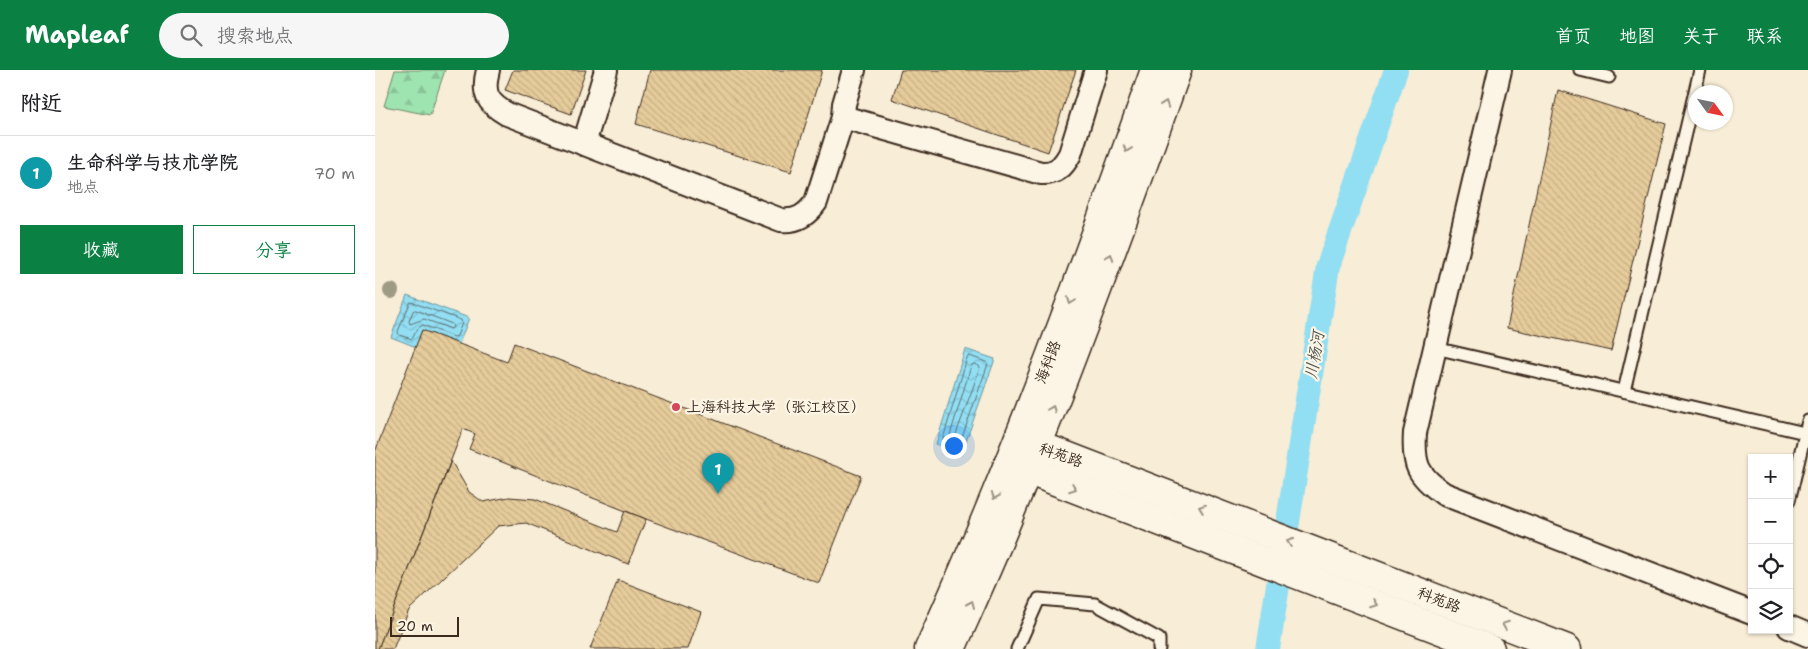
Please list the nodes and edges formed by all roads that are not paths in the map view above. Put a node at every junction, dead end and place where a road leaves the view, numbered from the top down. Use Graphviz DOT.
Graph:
graph roads {
  1 [pos="488,70"];
  2 [pos="607,70"];
  3 [pos="854,70"];
  4 [pos="1096,70"];
  5 [pos="1155,70"];
  6 [pos="1177,70"];
  7 [pos="1500,70"];
  8 [pos="1580,70"];
  9 [pos="1700,70"];
  10 [pos="1609,76"];
  11 [pos="843,117"];
  12 [pos="584,144"];
  13 [pos="1435,348"];
  14 [pos="1624,391"];
  15 [pos="1808,421"];
  16 [pos="1805,433"];
  17 [pos="1026,455"];
  18 [pos="1789,499"];
  19 [pos="1748,611"];
  20 [pos="1793,628"];
  21 [pos="1808,634"];
  22 [pos="929,649"];
  23 [pos="951,649"];
  24 [pos="1017,649"];
  25 [pos="1159,649"];
  26 [pos="1490,649"];
  27 [pos="1567,649"];
  1 -- 12 [label="street"];
  2 -- 12 [label="street"];
  3 -- 11 [label="street"];
  4 -- 11 [label="street"];
  5 -- 17 [label="street, 海科路, one-way"];
  17 -- 6 [label="street, 海科路, one-way"];
  7 -- 13 [label="street"];
  8 -- 10 [label="lane"];
  9 -- 14 [label="lane"];
  11 -- 12 [label="street"];
  13 -- 14 [label="lane"];
  13 -- 19 [label="street"];
  14 -- 16 [label="lane"];
  15 -- 16 [label="lane"];
  16 -- 18 [label="lane"];
  17 -- 22 [label="street, 海科路, one-way"];
  23 -- 17 [label="street, 海科路, one-way"];
  17 -- 26 [label="street, 科苑路, one-way"];
  27 -- 17 [label="street, 科苑路, one-way"];
  20 -- 21 [label="street"];
  24 -- 25 [label="lane"];
}
